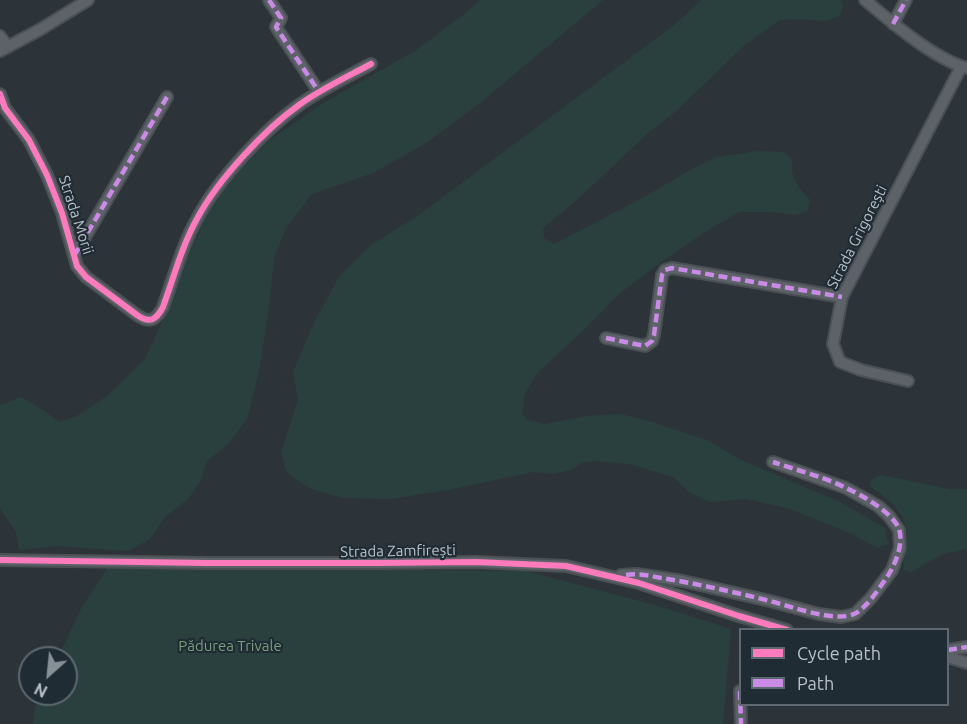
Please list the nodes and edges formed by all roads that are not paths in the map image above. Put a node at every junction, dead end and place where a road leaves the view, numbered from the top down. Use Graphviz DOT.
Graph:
graph roads {
  1 [pos="88,0"];
  2 [pos="269,0"];
  3 [pos="865,0"];
  4 [pos="906,0"];
  5 [pos="893,24"];
  6 [pos="0,36"];
  7 [pos="4,49"];
  8 [pos="371,64"];
  9 [pos="964,68"];
  10 [pos="319,92"];
  11 [pos="0,94"];
  12 [pos="167,97"];
  13 [pos="74,256"];
  14 [pos="842,297"];
  15 [pos="606,338"];
  16 [pos="908,381"];
  17 [pos="773,462"];
  18 [pos="0,560"];
  19 [pos="614,576"];
  20 [pos="773,628"];
  21 [pos="967,646"];
  22 [pos="949,650"];
  23 [pos="949,657"];
  24 [pos="967,663"];
  25 [pos="741,706"];
  26 [pos="741,724"];
  1 -- 7 [label="street"];
  2 -- 10 [label="street"];
  3 -- 5 [label="street, Strada Grigorești"];
  4 -- 5 [label="street"];
  5 -- 9 [label="street, Strada Grigorești"];
  6 -- 7 [label="street"];
  8 -- 10 [label="street"];
  9 -- 14 [label="street, Strada Grigorești"];
  10 -- 13 [label="street, Strada Morii"];
  11 -- 13 [label="street, Strada Morii"];
  12 -- 13 [label="street"];
  14 -- 15 [label="street"];
  14 -- 16 [label="street, Strada Grigorești"];
  17 -- 19 [label="street"];
  18 -- 19 [label="street, Strada Zamfirești"];
  19 -- 20 [label="street, Strada Zamfirești"];
  21 -- 22 [label="street"];
  23 -- 24 [label="street"];
  25 -- 26 [label="street"];
}
